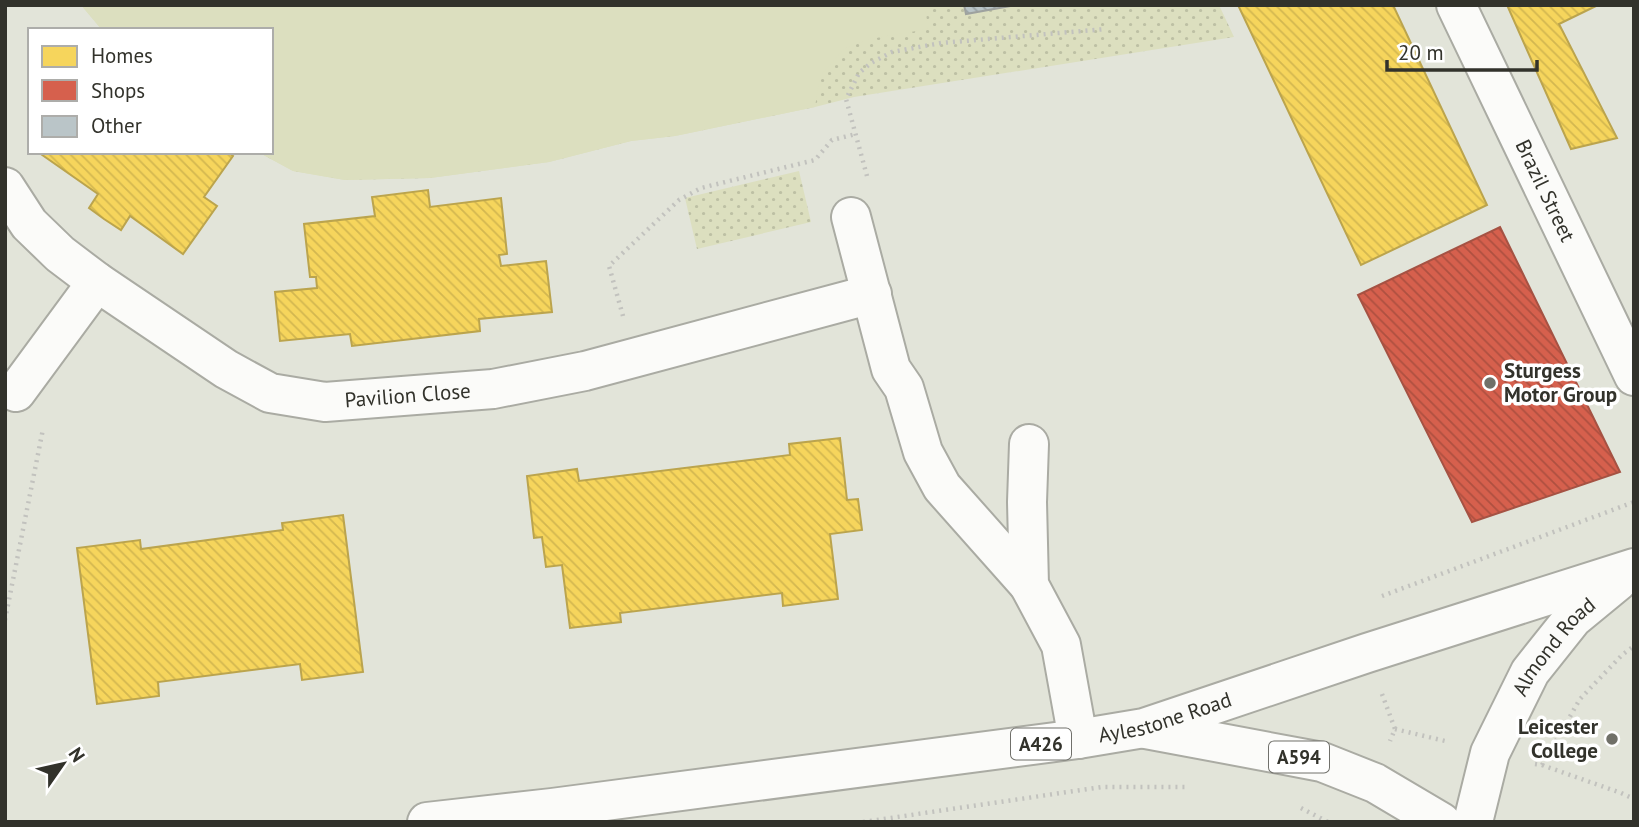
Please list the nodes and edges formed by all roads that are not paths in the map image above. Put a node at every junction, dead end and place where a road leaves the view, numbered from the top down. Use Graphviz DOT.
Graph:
graph roads {
  1 [pos="1456,5"];
  2 [pos="5,187"];
  3 [pos="851,217"];
  4 [pos="97,282"];
  5 [pos="872,294"];
  6 [pos="1634,376"];
  7 [pos="16,392"];
  8 [pos="1028,444"];
  9 [pos="1634,568"];
  10 [pos="1029,584"];
  11 [pos="1144,729"];
  12 [pos="1078,739"];
  13 [pos="542,815"];
  14 [pos="427,822"];
  15 [pos="1441,822"];
  16 [pos="1473,822"];
  1 -- 6 [label="main road, Brazil Street"];
  2 -- 4 [label="main road, Pavilion Close"];
  3 -- 5 [label="main road"];
  4 -- 5 [label="main road, Pavilion Close"];
  4 -- 7 [label="main road"];
  5 -- 10 [label="main road"];
  8 -- 10 [label="main road"];
  9 -- 11 [label="main road, Aylestone Road / A426"];
  9 -- 16 [label="main road, Almond Road"];
  10 -- 12 [label="main road"];
  11 -- 12 [label="main road, Aylestone Road / A426"];
  11 -- 15 [label="main road, A594"];
  12 -- 13 [label="main road, Aylestone Road / A426"];
  13 -- 14 [label="main road, Aylestone Road / A426"];
}
